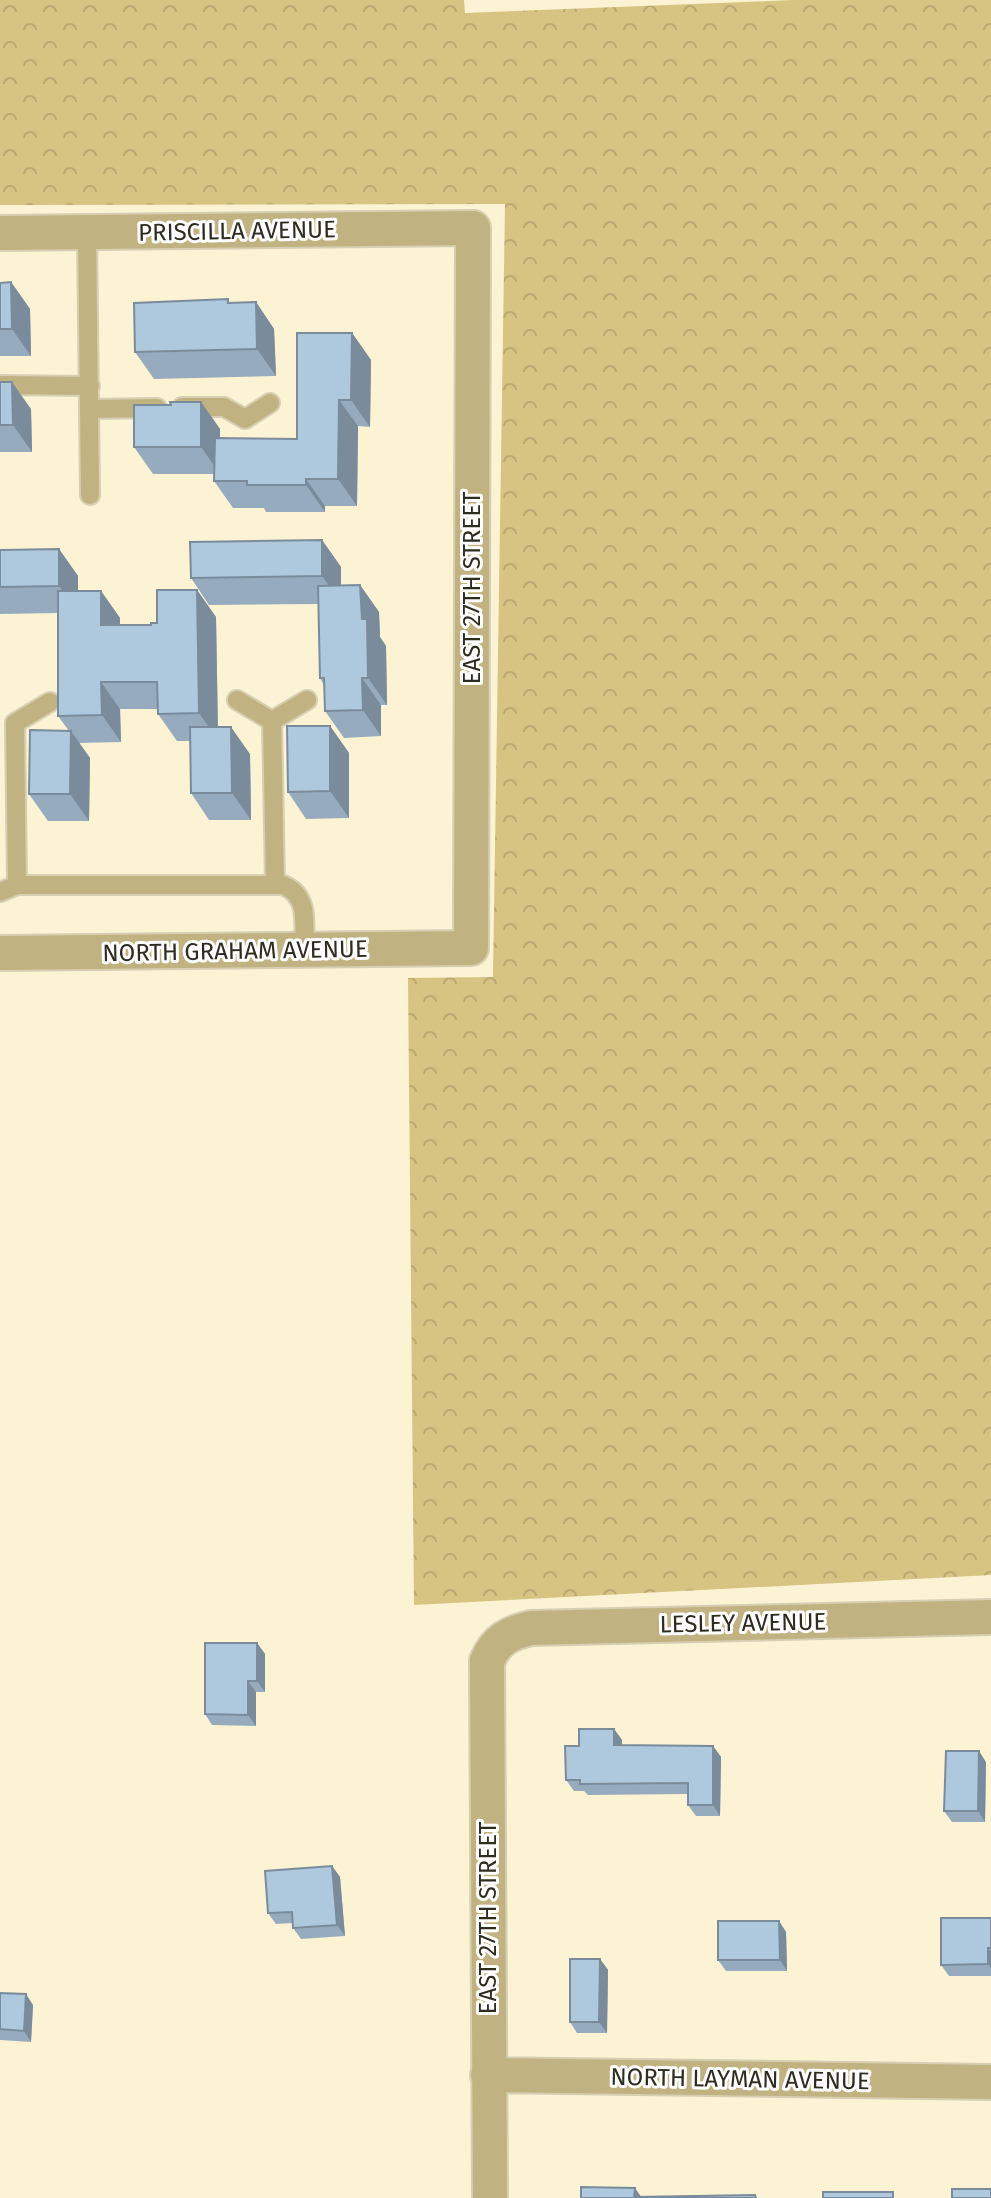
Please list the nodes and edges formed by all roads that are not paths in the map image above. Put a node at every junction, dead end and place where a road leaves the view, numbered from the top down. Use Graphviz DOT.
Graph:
graph roads {
  1 [pos="473,228"];
  2 [pos="87,232"];
  3 [pos="0,233"];
  4 [pos="0,385"];
  5 [pos="90,386"];
  6 [pos="270,403"];
  7 [pos="90,409"];
  8 [pos="90,495"];
  9 [pos="237,700"];
  10 [pos="307,700"];
  11 [pos="50,702"];
  12 [pos="7,719"];
  13 [pos="272,721"];
  14 [pos="275,883"];
  15 [pos="8,888"];
  16 [pos="471,948"];
  17 [pos="304,950"];
  18 [pos="0,953"];
  19 [pos="991,1617"];
  20 [pos="498,1641"];
  21 [pos="488,2075"];
  22 [pos="991,2082"];
  23 [pos="490,2198"];
  1 -- 2 [label="street, PRISCILLA AVENUE"];
  1 -- 16 [label="street, EAST 27TH STREET"];
  2 -- 3 [label="street, PRISCILLA AVENUE"];
  2 -- 5 [label="lane"];
  4 -- 5 [label="lane"];
  5 -- 7 [label="lane"];
  6 -- 7 [label="lane"];
  7 -- 8 [label="lane"];
  9 -- 13 [label="lane"];
  10 -- 13 [label="lane"];
  11 -- 12 [label="lane"];
  12 -- 15 [label="lane"];
  13 -- 14 [label="lane"];
  14 -- 15 [label="lane"];
  14 -- 17 [label="lane"];
  16 -- 17 [label="street, NORTH GRAHAM AVENUE"];
  17 -- 18 [label="street, NORTH GRAHAM AVENUE"];
  19 -- 20 [label="street, LESLEY AVENUE"];
  20 -- 21 [label="street, EAST 27TH STREET"];
  21 -- 22 [label="street, NORTH LAYMAN AVENUE"];
  21 -- 23 [label="street, EAST 27TH STREET"];
}
